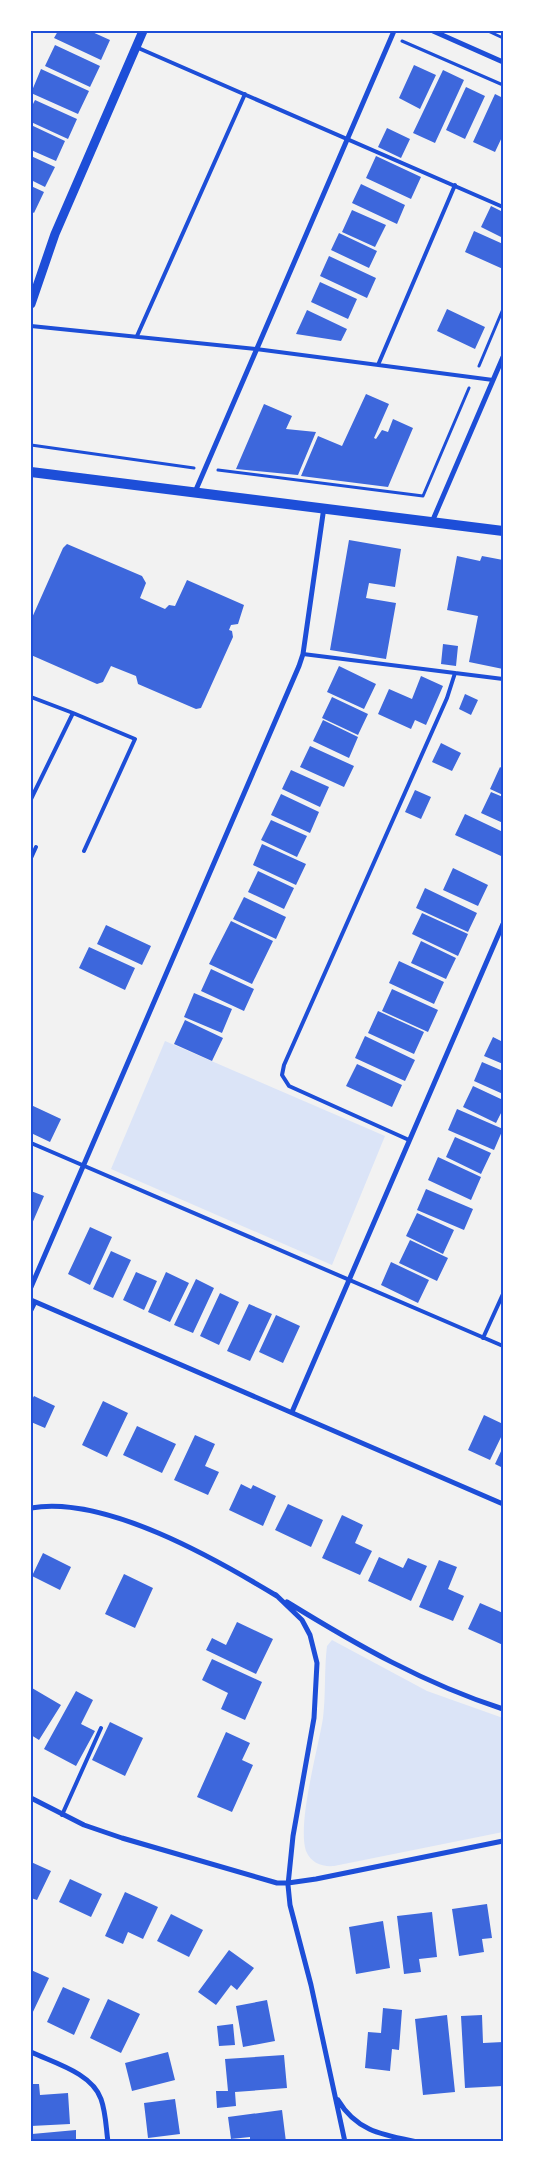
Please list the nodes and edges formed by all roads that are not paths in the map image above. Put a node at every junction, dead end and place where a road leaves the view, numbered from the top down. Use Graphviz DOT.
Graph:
graph roads {
  1 [pos="143,31"];
  2 [pos="433,31"];
  3 [pos="393,34"];
  4 [pos="136,47"];
  5 [pos="503,62"];
  6 [pos="245,94"];
  7 [pos="348,138"];
  8 [pos="455,185"];
  9 [pos="503,207"];
  10 [pos="61,220"];
  11 [pos="31,282"];
  12 [pos="31,304"];
  13 [pos="31,326"];
  14 [pos="138,336"];
  15 [pos="256,349"];
  16 [pos="503,357"];
  17 [pos="378,365"];
  18 [pos="493,380"];
  19 [pos="31,472"];
  20 [pos="195,492"];
  21 [pos="324,507"];
  22 [pos="432,522"];
  23 [pos="503,531"];
  24 [pos="303,654"];
  25 [pos="455,673"];
  26 [pos="503,679"];
  27 [pos="31,697"];
  28 [pos="73,713"];
  29 [pos="31,799"];
  30 [pos="36,848"];
  31 [pos="84,851"];
  32 [pos="31,858"];
  33 [pos="503,924"];
  34 [pos="409,1140"];
  35 [pos="31,1142"];
  36 [pos="84,1165"];
  37 [pos="349,1280"];
  38 [pos="31,1287"];
  39 [pos="503,1294"];
  40 [pos="33,1301"];
  41 [pos="31,1310"];
  42 [pos="483,1338"];
  43 [pos="503,1346"];
  44 [pos="292,1412"];
  45 [pos="503,1504"];
  46 [pos="31,1508"];
  47 [pos="276,1595"];
  48 [pos="503,1709"];
  49 [pos="101,1728"];
  50 [pos="31,1798"];
  51 [pos="62,1815"];
  52 [pos="503,1841"];
  53 [pos="288,1883"];
  54 [pos="31,2052"];
  55 [pos="335,2094"];
  56 [pos="108,2142"];
  57 [pos="345,2142"];
  58 [pos="418,2142"];
  1 -- 4 [label="street"];
  2 -- 5 [label="street"];
  3 -- 7 [label="street"];
  4 -- 6 [label="lane"];
  4 -- 10 [label="street"];
  6 -- 7 [label="lane"];
  6 -- 14 [label="lane"];
  7 -- 8 [label="lane"];
  7 -- 15 [label="street"];
  8 -- 9 [label="lane"];
  8 -- 17 [label="lane"];
  10 -- 11 [label="street"];
  10 -- 12 [label="street"];
  13 -- 14 [label="lane"];
  14 -- 15 [label="lane"];
  15 -- 17 [label="lane"];
  15 -- 20 [label="street"];
  16 -- 18 [label="street"];
  17 -- 18 [label="lane"];
  18 -- 22 [label="street"];
  19 -- 20 [label="main road"];
  20 -- 21 [label="main road"];
  21 -- 22 [label="main road"];
  21 -- 24 [label="street"];
  22 -- 23 [label="main road"];
  24 -- 25 [label="lane"];
  24 -- 36 [label="street"];
  25 -- 26 [label="lane"];
  25 -- 34 [label="lane"];
  27 -- 28 [label="lane"];
  28 -- 29 [label="lane"];
  28 -- 31 [label="lane"];
  30 -- 32 [label="lane"];
  33 -- 34 [label="street"];
  34 -- 37 [label="street"];
  35 -- 36 [label="lane"];
  36 -- 37 [label="lane"];
  36 -- 38 [label="street"];
  37 -- 42 [label="lane"];
  37 -- 44 [label="street"];
  39 -- 42 [label="lane"];
  40 -- 41 [label="street"];
  40 -- 44 [label="street"];
  42 -- 43 [label="lane"];
  44 -- 45 [label="street"];
  46 -- 47 [label="street"];
  47 -- 48 [label="street"];
  47 -- 53 [label="street"];
  49 -- 51 [label="lane"];
  50 -- 51 [label="street"];
  51 -- 53 [label="street"];
  52 -- 53 [label="street"];
  53 -- 55 [label="street"];
  54 -- 56 [label="street"];
  55 -- 57 [label="street"];
  55 -- 58 [label="street"];
}
